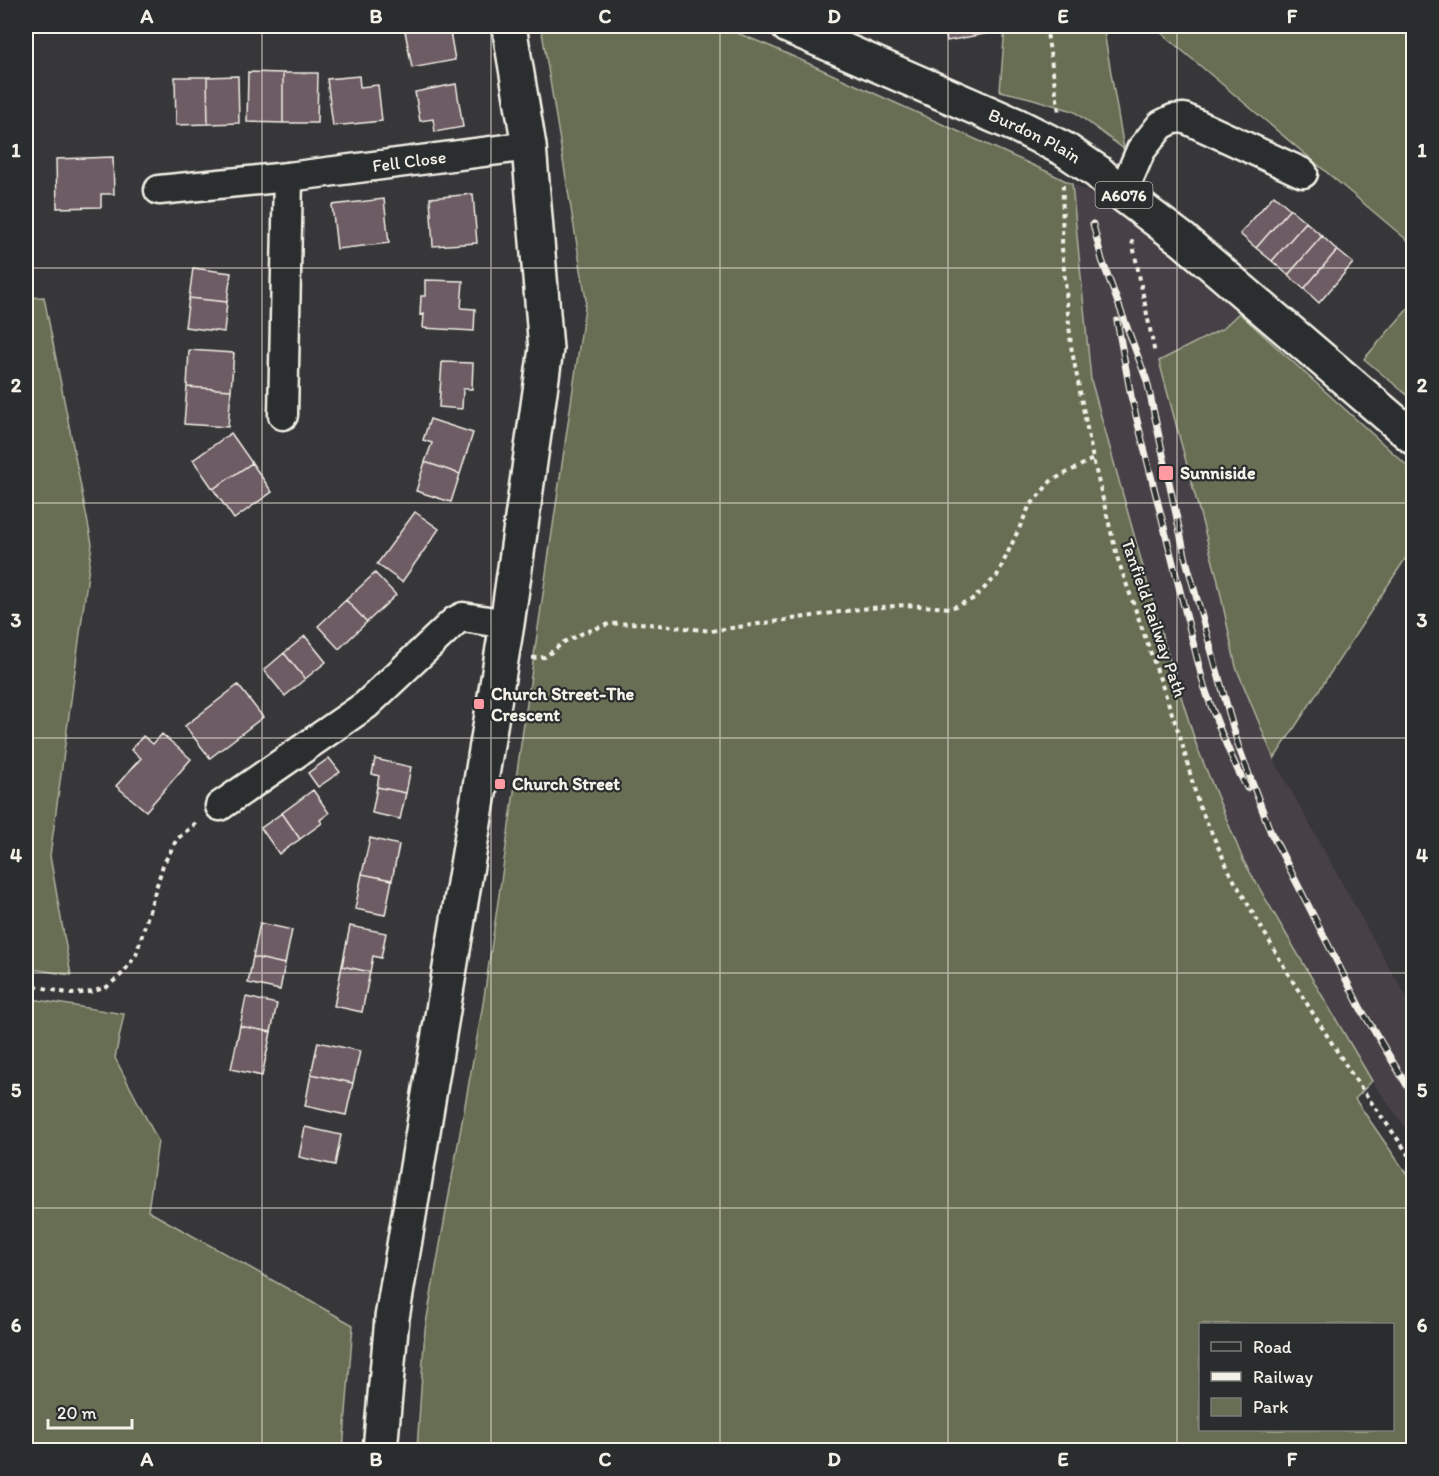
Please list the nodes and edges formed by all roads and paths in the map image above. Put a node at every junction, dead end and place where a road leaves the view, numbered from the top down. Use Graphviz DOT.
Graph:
graph roads {
  1 [pos="509,26"];
  2 [pos="788,26"];
  3 [pos="1046,26"];
  4 [pos="837,35"];
  5 [pos="530,146"];
  6 [pos="1064,149"];
  7 [pos="1303,172"];
  8 [pos="288,177"];
  9 [pos="159,190"];
  10 [pos="1122,194"];
  11 [pos="1132,240"];
  12 [pos="1155,354"];
  13 [pos="283,415"];
  14 [pos="1413,438"];
  15 [pos="1093,459"];
  16 [pos="507,624"];
  17 [pos="500,663"];
  18 [pos="220,806"];
  19 [pos="26,984"];
  20 [pos="1413,1162"];
  21 [pos="380,1450"];
  1 -- 5 [label="main road"];
  2 -- 4 [label="main road, Burdon Plain / A6076"];
  3 -- 6 [label="path, Tanfield Railway Path"];
  4 -- 6 [label="main road, Burdon Plain / A6076"];
  5 -- 8 [label="street, Fell Close"];
  5 -- 16 [label="main road"];
  6 -- 10 [label="main road, Burdon Plain / A6076"];
  6 -- 15 [label="path, Tanfield Railway Path"];
  7 -- 10 [label="street"];
  8 -- 9 [label="street, Fell Close"];
  8 -- 13 [label="street"];
  10 -- 14 [label="main road, Burdon Plain / A6076"];
  11 -- 12 [label="path"];
  15 -- 17 [label="path"];
  15 -- 20 [label="path, Tanfield Railway Path"];
  16 -- 17 [label="main road"];
  16 -- 18 [label="street"];
  17 -- 21 [label="main road"];
  18 -- 19 [label="path"];
}
